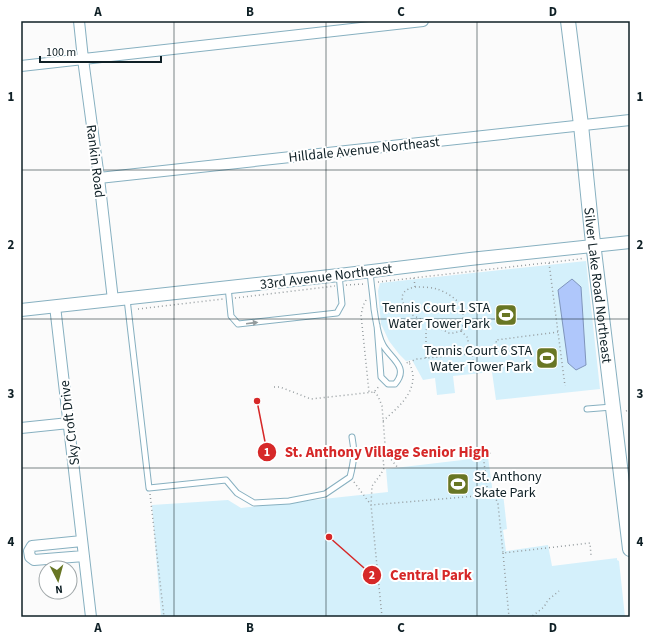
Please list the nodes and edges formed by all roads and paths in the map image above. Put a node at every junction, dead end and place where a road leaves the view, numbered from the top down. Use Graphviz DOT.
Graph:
graph roads {
  1 [pos="79,21"];
  2 [pos="423,21"];
  3 [pos="568,21"];
  4 [pos="83,59"];
  5 [pos="21,66"];
  6 [pos="630,120"];
  7 [pos="580,125"];
  8 [pos="99,178"];
  9 [pos="630,242"];
  10 [pos="594,246"];
  11 [pos="583,258"];
  12 [pos="549,263"];
  13 [pos="414,278"];
  14 [pos="369,280"];
  15 [pos="339,281"];
  16 [pos="364,284"];
  17 [pos="415,288"];
  18 [pos="228,293"];
  19 [pos="368,297"];
  20 [pos="127,299"];
  21 [pos="113,300"];
  22 [pos="56,306"];
  23 [pos="138,309"];
  24 [pos="21,310"];
  25 [pos="428,322"];
  26 [pos="376,325"];
  27 [pos="461,331"];
  28 [pos="558,332"];
  29 [pos="630,341"];
  30 [pos="630,348"];
  31 [pos="493,352"];
  32 [pos="470,354"];
  33 [pos="426,358"];
  34 [pos="473,360"];
  35 [pos="409,362"];
  36 [pos="398,366"];
  37 [pos="384,381"];
  38 [pos="565,386"];
  39 [pos="274,387"];
  40 [pos="369,392"];
  41 [pos="374,392"];
  42 [pos="587,409"];
  43 [pos="619,409"];
  44 [pos="630,409"];
  45 [pos="383,421"];
  46 [pos="69,423"];
  47 [pos="21,428"];
  48 [pos="352,437"];
  49 [pos="386,453"];
  50 [pos="492,453"];
  51 [pos="398,468"];
  52 [pos="350,477"];
  53 [pos="149,488"];
  54 [pos="627,488"];
  55 [pos="488,495"];
  56 [pos="371,505"];
  57 [pos="82,541"];
  58 [pos="630,549"];
  59 [pos="503,553"];
  60 [pos="84,556"];
  61 [pos="591,556"];
  62 [pos="560,591"];
  63 [pos="91,617"];
  64 [pos="164,617"];
  65 [pos="382,617"];
  66 [pos="509,617"];
  67 [pos="530,617"];
  1 -- 4 [label="street, Rankin Road"];
  2 -- 4 [label="street"];
  3 -- 7 [label="main road, Silver Lake Road Northeast"];
  4 -- 5 [label="street"];
  4 -- 8 [label="street, Rankin Road"];
  6 -- 7 [label="street, Hilldale Avenue Northeast"];
  7 -- 8 [label="street, Hilldale Avenue Northeast"];
  7 -- 10 [label="main road, Silver Lake Road Northeast"];
  8 -- 21 [label="street, Rankin Road"];
  9 -- 10 [label="street, 33rd Avenue Northeast"];
  10 -- 14 [label="street, 33rd Avenue Northeast"];
  10 -- 43 [label="main road, Silver Lake Road Northeast"];
  11 -- 12 [label="path"];
  12 -- 13 [label="path"];
  12 -- 28 [label="path"];
  13 -- 14 [label="path"];
  13 -- 17 [label="path"];
  14 -- 15 [label="street, 33rd Avenue Northeast"];
  14 -- 16 [label="path"];
  14 -- 16 [label="path"];
  14 -- 26 [label="lane"];
  15 -- 16 [label="path"];
  15 -- 18 [label="street, 33rd Avenue Northeast"];
  15 -- 18 [label="path"];
  18 -- 15 [label="lane, one-way"];
  17 -- 25 [label="path"];
  17 -- 27 [label="path"];
  18 -- 20 [label="street, 33rd Avenue Northeast"];
  18 -- 23 [label="path"];
  19 -- 40 [label="path"];
  20 -- 21 [label="street, 33rd Avenue Northeast"];
  20 -- 53 [label="lane"];
  21 -- 22 [label="street, 33rd Avenue Northeast"];
  22 -- 24 [label="street, 33rd Avenue Northeast"];
  22 -- 46 [label="street, Sky Croft Drive"];
  25 -- 27 [label="path"];
  25 -- 33 [label="path"];
  26 -- 36 [label="lane"];
  26 -- 37 [label="lane"];
  27 -- 32 [label="path"];
  28 -- 31 [label="path"];
  28 -- 38 [label="path"];
  29 -- 30 [label="path"];
  32 -- 33 [label="path"];
  32 -- 34 [label="path"];
  33 -- 35 [label="path"];
  35 -- 36 [label="path"];
  35 -- 45 [label="path"];
  36 -- 37 [label="lane"];
  37 -- 41 [label="path"];
  39 -- 40 [label="path"];
  40 -- 41 [label="path"];
  41 -- 45 [label="path"];
  42 -- 43 [label="lane"];
  43 -- 44 [label="path"];
  43 -- 54 [label="main road, Silver Lake Road Northeast"];
  45 -- 49 [label="path"];
  46 -- 47 [label="street"];
  46 -- 57 [label="street, Sky Croft Drive"];
  48 -- 52 [label="lane"];
  49 -- 51 [label="path"];
  49 -- 56 [label="path"];
  50 -- 55 [label="path"];
  52 -- 53 [label="lane"];
  52 -- 56 [label="path"];
  53 -- 64 [label="path"];
  54 -- 58 [label="main road, Silver Lake Road Northeast"];
  55 -- 56 [label="path"];
  55 -- 59 [label="path"];
  56 -- 65 [label="path"];
  57 -- 60 [label="street, Sky Croft Drive"];
  57 -- 60 [label="street"];
  59 -- 61 [label="path"];
  59 -- 66 [label="path"];
  60 -- 63 [label="street, Sky Croft Drive"];
  62 -- 67 [label="path"];
}
